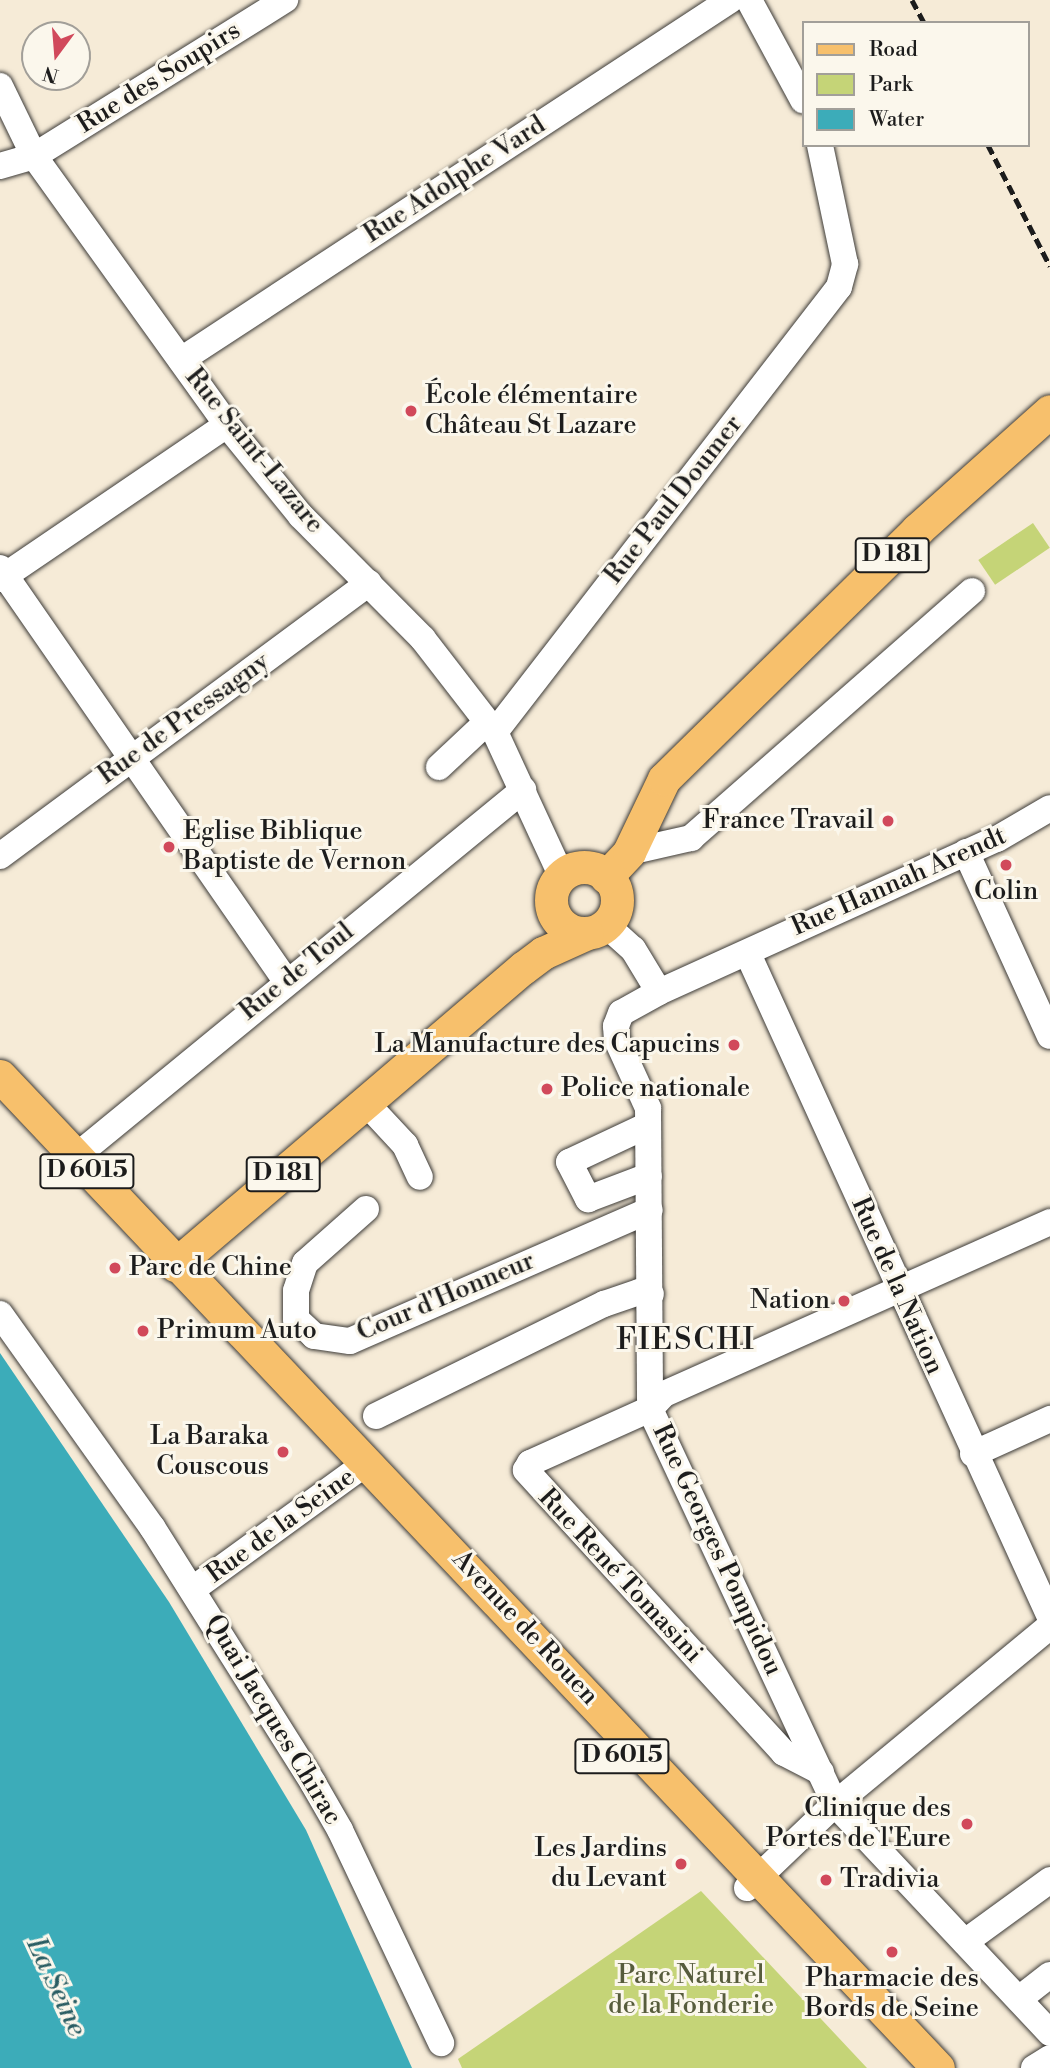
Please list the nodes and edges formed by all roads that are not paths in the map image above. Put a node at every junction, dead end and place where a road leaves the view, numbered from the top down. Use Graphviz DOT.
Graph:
graph roads {
  1 [pos="285,0"];
  2 [pos="730,0"];
  3 [pos="749,0"];
  4 [pos="0,86"];
  5 [pos="802,98"];
  6 [pos="820,147"];
  7 [pos="34,156"];
  8 [pos="0,166"];
  9 [pos="181,360"];
  10 [pos="1050,411"];
  11 [pos="227,425"];
  12 [pos="2,574"];
  13 [pos="369,583"];
  14 [pos="972,591"];
  15 [pos="490,728"];
  16 [pos="131,758"];
  17 [pos="439,766"];
  18 [pos="523,790"];
  19 [pos="1050,808"];
  20 [pos="642,821"];
  21 [pos="668,842"];
  22 [pos="629,852"];
  23 [pos="966,852"];
  24 [pos="0,856"];
  25 [pos="562,877"];
  26 [pos="606,877"];
  27 [pos="555,914"];
  28 [pos="596,929"];
  29 [pos="543,953"];
  30 [pos="748,954"];
  31 [pos="286,981"];
  32 [pos="659,992"];
  33 [pos="1050,1036"];
  34 [pos="617,1040"];
  35 [pos="0,1076"];
  36 [pos="365,1102"];
  37 [pos="648,1125"];
  38 [pos="74,1158"];
  39 [pos="649,1176"];
  40 [pos="420,1177"];
  41 [pos="366,1209"];
  42 [pos="650,1210"];
  43 [pos="1050,1222"];
  44 [pos="175,1265"];
  45 [pos="900,1291"];
  46 [pos="651,1294"];
  47 [pos="0,1314"];
  48 [pos="650,1409"];
  49 [pos="376,1416"];
  50 [pos="1050,1419"];
  51 [pos="973,1454"];
  52 [pos="365,1464"];
  53 [pos="193,1589"];
  54 [pos="1050,1616"];
  55 [pos="1050,1626"];
  56 [pos="821,1772"];
  57 [pos="835,1804"];
  58 [pos="1050,1880"];
  59 [pos="753,1882"];
  60 [pos="965,1942"];
  61 [pos="1050,1975"];
  62 [pos="1018,1999"];
  63 [pos="1050,2033"];
  64 [pos="441,2043"];
  65 [pos="1050,2058"];
  66 [pos="915,2068"];
  67 [pos="938,2068"];
  68 [pos="1034,2068"];
  1 -- 7 [label="street, Rue des Soupirs"];
  2 -- 9 [label="street, Rue Adolphe Vard"];
  3 -- 5 [label="street"];
  4 -- 7 [label="street, Rue Saint-Lazare"];
  6 -- 15 [label="street, Rue Paul Doumer"];
  7 -- 8 [label="street, Rue des Soupirs"];
  7 -- 9 [label="street, Rue Saint-Lazare"];
  9 -- 11 [label="street, Rue Saint-Lazare"];
  10 -- 20 [label="main road, D 181"];
  11 -- 12 [label="street"];
  11 -- 13 [label="street, Rue Saint-Lazare"];
  12 -- 16 [label="street"];
  13 -- 15 [label="street, Rue Saint-Lazare"];
  13 -- 16 [label="street, Rue de Pressagny"];
  14 -- 21 [label="street"];
  15 -- 17 [label="street, Rue Paul Doumer"];
  15 -- 18 [label="street, Rue Saint-Lazare"];
  16 -- 24 [label="street, Rue de Pressagny"];
  16 -- 31 [label="street"];
  18 -- 25 [label="street, Rue Saint-Lazare"];
  18 -- 31 [label="street, Rue de Toul"];
  19 -- 23 [label="street, Rue Hannah Arendt"];
  20 -- 21 [label="street"];
  20 -- 22 [label="main road, D 181"];
  21 -- 22 [label="street"];
  22 -- 26 [label="main road, D 181"];
  23 -- 30 [label="street, Rue Hannah Arendt"];
  23 -- 33 [label="street"];
  25 -- 26 [label="main road"];
  25 -- 27 [label="main road"];
  26 -- 28 [label="main road"];
  27 -- 28 [label="main road"];
  27 -- 29 [label="main road"];
  28 -- 29 [label="main road, D 181"];
  28 -- 32 [label="street"];
  29 -- 36 [label="main road, D 181"];
  30 -- 32 [label="street, Rue Hannah Arendt"];
  30 -- 45 [label="street, Rue de la Nation"];
  31 -- 38 [label="street, Rue de Toul"];
  32 -- 34 [label="street, Rue Hannah Arendt"];
  34 -- 37 [label="street, Rue Georges Pompidou"];
  35 -- 38 [label="main road, Avenue de Rouen / D 6015"];
  36 -- 40 [label="street"];
  36 -- 44 [label="main road, D 181"];
  37 -- 39 [label="street, Rue Georges Pompidou"];
  37 -- 39 [label="street"];
  38 -- 44 [label="main road, Avenue de Rouen / D 6015"];
  39 -- 42 [label="street, Rue Georges Pompidou"];
  41 -- 42 [label="street, Cour d'Honneur"];
  42 -- 46 [label="street, Rue Georges Pompidou"];
  43 -- 45 [label="street"];
  44 -- 52 [label="main road, Avenue de Rouen / D 6015"];
  45 -- 48 [label="street"];
  45 -- 51 [label="street, Rue de la Nation"];
  46 -- 48 [label="street, Rue Georges Pompidou"];
  46 -- 49 [label="street"];
  47 -- 53 [label="street, Quai Jacques Chirac"];
  48 -- 56 [label="street, Rue Georges Pompidou"];
  48 -- 56 [label="street, Rue René Tomasini"];
  50 -- 51 [label="street"];
  51 -- 54 [label="street, Rue de la Nation"];
  52 -- 53 [label="street, Rue de la Seine"];
  52 -- 59 [label="main road, Avenue de Rouen / D 6015"];
  53 -- 64 [label="street, Quai Jacques Chirac"];
  55 -- 57 [label="street"];
  56 -- 57 [label="street, Rue Georges Pompidou"];
  57 -- 59 [label="street"];
  57 -- 60 [label="street, Rue Georges Pompidou"];
  58 -- 60 [label="street"];
  59 -- 66 [label="main road, Avenue de Rouen / D 6015"];
  59 -- 67 [label="main road, Avenue de Rouen / D 6015"];
  60 -- 62 [label="street, Rue Georges Pompidou"];
  61 -- 62 [label="street"];
  62 -- 63 [label="street, Rue Georges Pompidou"];
  65 -- 68 [label="street"];
}
